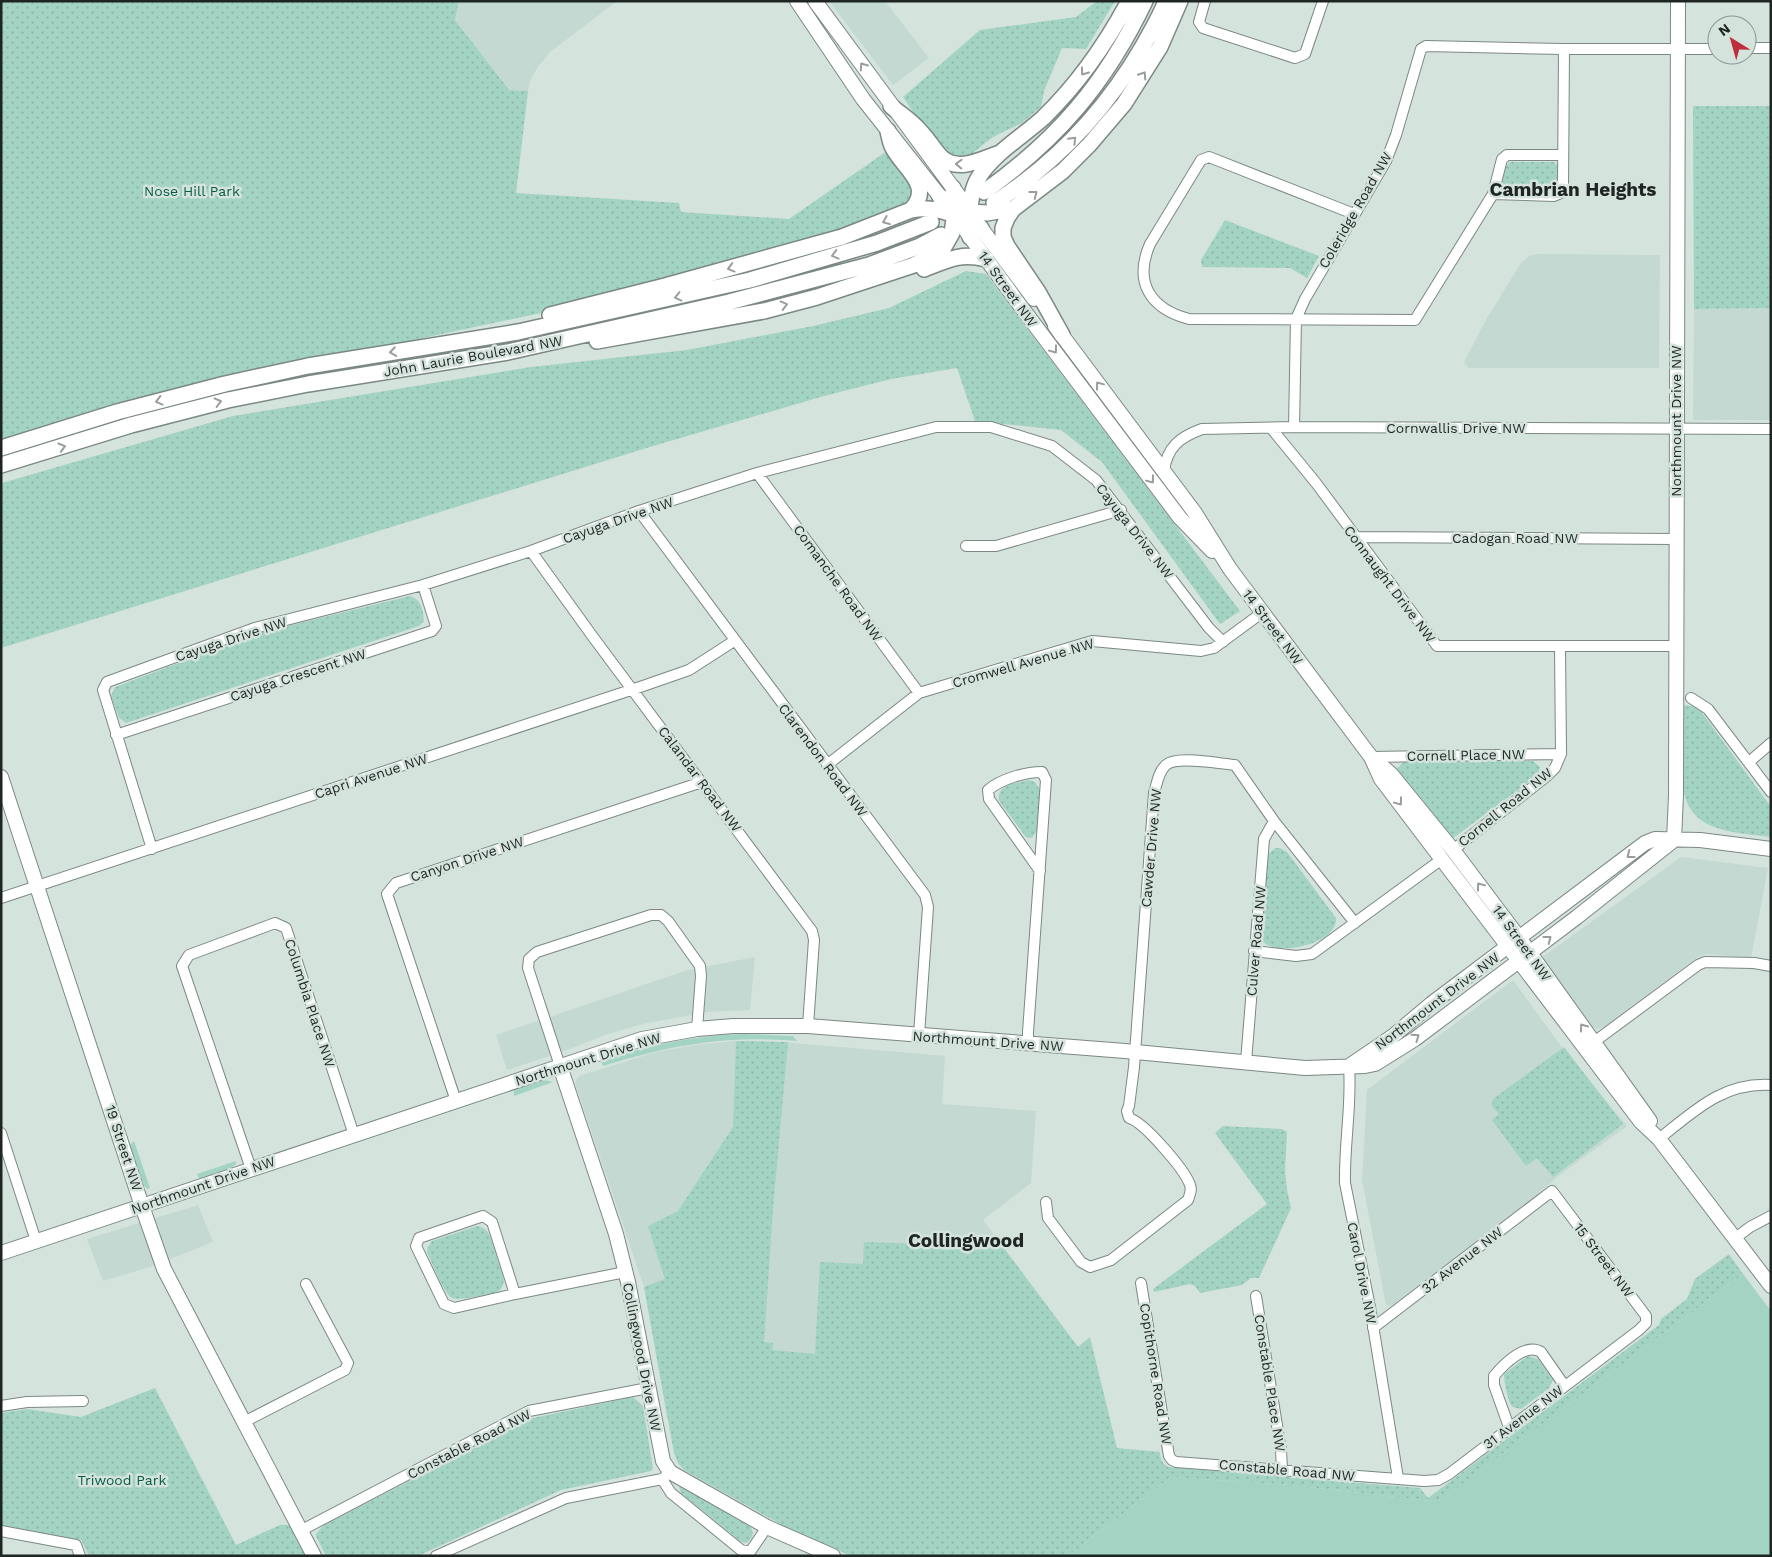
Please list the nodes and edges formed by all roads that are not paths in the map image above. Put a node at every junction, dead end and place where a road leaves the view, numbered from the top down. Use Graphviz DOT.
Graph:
graph roads {
  1 [pos="797,1"];
  2 [pos="815,1"];
  3 [pos="1129,1"];
  4 [pos="1146,1"];
  5 [pos="1166,1"];
  6 [pos="1180,1"];
  7 [pos="1205,1"];
  8 [pos="1323,1"];
  9 [pos="1678,1"];
  10 [pos="1757,48"];
  11 [pos="1771,48"];
  12 [pos="1564,49"];
  13 [pos="1677,49"];
  14 [pos="1707,49"];
  15 [pos="891,106"];
  16 [pos="888,131"];
  17 [pos="1005,150"];
  18 [pos="1562,155"];
  19 [pos="947,192"];
  20 [pos="1494,194"];
  21 [pos="1013,209"];
  22 [pos="911,210"];
  23 [pos="955,210"];
  24 [pos="1354,214"];
  25 [pos="930,222"];
  26 [pos="973,225"];
  27 [pos="941,235"];
  28 [pos="986,259"];
  29 [pos="817,297"];
  30 [pos="1296,319"];
  31 [pos="1062,335"];
  32 [pos="442,344"];
  33 [pos="508,352"];
  34 [pos="1294,427"];
  35 [pos="1271,428"];
  36 [pos="1676,429"];
  37 [pos="1771,429"];
  38 [pos="1,448"];
  39 [pos="6,464"];
  40 [pos="1164,471"];
  41 [pos="757,473"];
  42 [pos="1121,510"];
  43 [pos="639,511"];
  44 [pos="1355,537"];
  45 [pos="1675,539"];
  46 [pos="966,546"];
  47 [pos="531,551"];
  48 [pos="1230,569"];
  49 [pos="423,585"];
  50 [pos="1263,612"];
  51 [pos="734,640"];
  52 [pos="1223,642"];
  53 [pos="1560,646"];
  54 [pos="1675,646"];
  55 [pos="633,690"];
  56 [pos="919,693"];
  57 [pos="1691,698"];
  58 [pos="116,735"];
  59 [pos="1771,743"];
  60 [pos="1561,754"];
  61 [pos="1371,757"];
  62 [pos="1749,762"];
  63 [pos="827,765"];
  64 [pos="1,777"];
  65 [pos="702,782"];
  66 [pos="1771,792"];
  67 [pos="1274,821"];
  68 [pos="1674,840"];
  69 [pos="152,849"];
  70 [pos="1771,850"];
  71 [pos="1447,854"];
  72 [pos="1040,871"];
  73 [pos="38,886"];
  74 [pos="1,898"];
  75 [pos="1355,923"];
  76 [pos="1514,943"];
  77 [pos="1254,951"];
  78 [pos="1525,957"];
  79 [pos="1771,966"];
  80 [pos="808,1026"];
  81 [pos="697,1029"];
  82 [pos="919,1035"];
  83 [pos="1594,1042"];
  84 [pos="1028,1044"];
  85 [pos="1135,1052"];
  86 [pos="1246,1062"];
  87 [pos="560,1066"];
  88 [pos="1349,1066"];
  89 [pos="1771,1085"];
  90 [pos="456,1101"];
  91 [pos="1,1133"];
  92 [pos="354,1135"];
  93 [pos="1659,1139"];
  94 [pos="251,1169"];
  95 [pos="1552,1191"];
  96 [pos="1046,1202"];
  97 [pos="142,1206"];
  98 [pos="1771,1216"];
  99 [pos="1734,1239"];
  100 [pos="36,1241"];
  101 [pos="1,1253"];
  102 [pos="625,1272"];
  103 [pos="1141,1283"];
  104 [pos="306,1284"];
  105 [pos="1771,1286"];
  106 [pos="515,1294"];
  107 [pos="1256,1296"];
  108 [pos="1373,1328"];
  109 [pos="1639,1330"];
  110 [pos="1564,1385"];
  111 [pos="648,1388"];
  112 [pos="83,1400"];
  113 [pos="1,1406"];
  114 [pos="244,1422"];
  115 [pos="1509,1427"];
  116 [pos="1176,1462"];
  117 [pos="1282,1469"];
  118 [pos="666,1475"];
  119 [pos="1398,1478"];
  120 [pos="767,1527"];
  121 [pos="300,1530"];
  122 [pos="1,1531"];
  123 [pos="80,1556"];
  124 [pos="314,1556"];
  125 [pos="436,1556"];
  126 [pos="833,1556"];
  1 -- 16 [label="street, 14 Street NW"];
  15 -- 2 [label="street, 14 Street NW, one-way"];
  3 -- 17 [label="main road, one-way"];
  4 -- 5 [label="main road, one-way"];
  21 -- 6 [label="main road, one-way"];
  7 -- 8 [label="street"];
  9 -- 13 [label="street, Northmount Drive NW"];
  10 -- 11 [label="street"];
  12 -- 13 [label="street, Coleridge Road NW"];
  12 -- 18 [label="street"];
  12 -- 24 [label="street, Coleridge Road NW"];
  13 -- 14 [label="street, Coleridge Road NW"];
  13 -- 36 [label="street, Northmount Drive NW"];
  17 -- 15 [label="main road, one-way"];
  15 -- 19 [label="street, 14 Street NW"];
  16 -- 19 [label="street, 14 Street NW"];
  16 -- 22 [label="main road"];
  17 -- 26 [label="main road"];
  18 -- 20 [label="street"];
  18 -- 20 [label="street"];
  19 -- 23 [label="main road"];
  19 -- 26 [label="street, 14 Street NW"];
  20 -- 30 [label="street"];
  21 -- 26 [label="main road"];
  21 -- 31 [label="main road"];
  22 -- 23 [label="main road"];
  22 -- 32 [label="main road, one-way"];
  23 -- 26 [label="main road"];
  23 -- 26 [label="street, 14 Street NW"];
  23 -- 29 [label="main road"];
  24 -- 30 [label="street, Coleridge Road NW"];
  24 -- 30 [label="street"];
  25 -- 32 [label="main road, John Laurie Boulevard NW, one-way"];
  26 -- 28 [label="street, 14 Street NW"];
  26 -- 31 [label="street, 14 Street NW"];
  27 -- 33 [label="main road, John Laurie Boulevard NW"];
  28 -- 29 [label="main road"];
  28 -- 48 [label="street, 14 Street NW, one-way"];
  33 -- 29 [label="main road, one-way"];
  30 -- 34 [label="street, Coleridge Road NW"];
  40 -- 31 [label="street, 14 Street NW, one-way"];
  32 -- 38 [label="main road, John Laurie Boulevard NW, one-way"];
  39 -- 33 [label="main road, John Laurie Boulevard NW, one-way"];
  34 -- 35 [label="street, Cornwallis Drive NW"];
  34 -- 36 [label="street, Cornwallis Drive NW"];
  35 -- 40 [label="street, Cornwallis Drive NW"];
  35 -- 44 [label="street, Connaught Drive NW"];
  36 -- 37 [label="street, Cornwallis Drive NW"];
  36 -- 45 [label="street, Northmount Drive NW"];
  40 -- 48 [label="street, 14 Street NW"];
  41 -- 42 [label="street, Cayuga Drive NW"];
  41 -- 43 [label="street, Cayuga Drive NW"];
  41 -- 56 [label="street, Comanche Road NW"];
  42 -- 46 [label="street"];
  42 -- 52 [label="street, Cayuga Drive NW"];
  43 -- 47 [label="street, Cayuga Drive NW"];
  43 -- 51 [label="street, Clarendon Road NW"];
  44 -- 45 [label="street, Cadogan Road NW"];
  44 -- 53 [label="street, Connaught Drive NW"];
  45 -- 54 [label="street, Northmount Drive NW"];
  47 -- 49 [label="street, Cayuga Drive NW"];
  47 -- 55 [label="street, Calandar Road NW"];
  48 -- 50 [label="street, 14 Street NW"];
  49 -- 58 [label="street, Cayuga Crescent NW"];
  49 -- 58 [label="street, Cayuga Drive NW"];
  50 -- 52 [label="street, Cromwell Avenue NW"];
  50 -- 61 [label="street, 14 Street NW"];
  51 -- 55 [label="street, Capri Avenue NW"];
  51 -- 63 [label="street, Clarendon Road NW"];
  52 -- 56 [label="street, Cromwell Avenue NW"];
  53 -- 54 [label="street, Connaught Drive NW"];
  53 -- 60 [label="street, Cornell Road NW"];
  54 -- 68 [label="street, Northmount Drive NW"];
  55 -- 65 [label="street, Calandar Road NW"];
  55 -- 69 [label="street, Capri Avenue NW"];
  56 -- 63 [label="street, Cromwell Avenue NW"];
  57 -- 62 [label="street"];
  58 -- 69 [label="street, Cayuga Drive NW"];
  59 -- 62 [label="street"];
  60 -- 61 [label="street, Cornell Place NW"];
  60 -- 71 [label="street, Cornell Road NW"];
  61 -- 71 [label="street, 14 Street NW"];
  62 -- 66 [label="street"];
  63 -- 82 [label="street, Clarendon Road NW"];
  64 -- 73 [label="street, 19 Street NW"];
  65 -- 80 [label="street, Calandar Road NW"];
  65 -- 90 [label="street, Canyon Drive NW"];
  67 -- 75 [label="street, Cawder Drive NW"];
  67 -- 77 [label="street, Culver Road NW"];
  67 -- 85 [label="street, Cawder Drive NW"];
  68 -- 70 [label="street"];
  68 -- 76 [label="street, Northmount Drive NW, one-way"];
  78 -- 68 [label="street, Northmount Drive NW, one-way"];
  69 -- 73 [label="street, Capri Avenue NW"];
  71 -- 75 [label="street, Cornell Road NW"];
  71 -- 76 [label="street, 14 Street NW"];
  72 -- 72 [label="street"];
  72 -- 84 [label="street"];
  73 -- 74 [label="street, Capri Avenue NW"];
  73 -- 97 [label="street, 19 Street NW"];
  75 -- 77 [label="street, Cornell Road NW"];
  76 -- 78 [label="street, 14 Street NW"];
  76 -- 88 [label="street, Northmount Drive NW"];
  77 -- 86 [label="street, Culver Road NW"];
  83 -- 78 [label="street, 14 Street NW, one-way"];
  88 -- 78 [label="street, Northmount Drive NW, one-way"];
  78 -- 93 [label="street, 14 Street NW"];
  79 -- 83 [label="street"];
  80 -- 81 [label="street, Northmount Drive NW"];
  80 -- 82 [label="street, Northmount Drive NW"];
  81 -- 87 [label="street, Northmount Drive NW"];
  81 -- 87 [label="street"];
  82 -- 84 [label="street, Northmount Drive NW"];
  83 -- 93 [label="street, 14 Street NW"];
  84 -- 85 [label="street, Northmount Drive NW"];
  85 -- 86 [label="street, Northmount Drive NW"];
  85 -- 96 [label="street, Cawder Drive NW"];
  86 -- 88 [label="street, Northmount Drive NW"];
  87 -- 90 [label="street, Northmount Drive NW"];
  87 -- 102 [label="street, Collingwood Drive NW"];
  88 -- 108 [label="street, Carol Drive NW"];
  89 -- 93 [label="street"];
  90 -- 92 [label="street, Northmount Drive NW"];
  91 -- 100 [label="street"];
  92 -- 94 [label="street, Northmount Drive NW"];
  92 -- 94 [label="street, Columbia Place NW"];
  93 -- 99 [label="street, 14 Street NW"];
  94 -- 97 [label="street, Northmount Drive NW"];
  95 -- 108 [label="street, 32 Avenue NW"];
  95 -- 109 [label="street, 15 Street NW"];
  97 -- 100 [label="street, Northmount Drive NW"];
  97 -- 114 [label="street, 19 Street NW"];
  98 -- 99 [label="street"];
  99 -- 105 [label="street, 14 Street NW"];
  100 -- 101 [label="street, Northmount Drive NW"];
  102 -- 106 [label="street"];
  102 -- 111 [label="street, Collingwood Drive NW"];
  103 -- 116 [label="street, Copithorne Road NW"];
  104 -- 114 [label="street"];
  106 -- 106 [label="street"];
  107 -- 117 [label="street, Constable Place NW"];
  108 -- 119 [label="street, Carol Drive NW"];
  109 -- 110 [label="street, 31 Avenue NW"];
  110 -- 115 [label="street, 31 Avenue NW"];
  110 -- 115 [label="street"];
  111 -- 118 [label="street, Collingwood Drive NW"];
  111 -- 121 [label="street, Constable Road NW"];
  112 -- 113 [label="street"];
  114 -- 121 [label="street, 19 Street NW"];
  115 -- 119 [label="street, 31 Avenue NW"];
  116 -- 117 [label="street, Constable Road NW"];
  117 -- 119 [label="street, Constable Road NW"];
  118 -- 120 [label="street"];
  118 -- 120 [label="street"];
  118 -- 125 [label="street"];
  120 -- 126 [label="street"];
  121 -- 124 [label="street, 19 Street NW"];
  122 -- 123 [label="street"];
}
